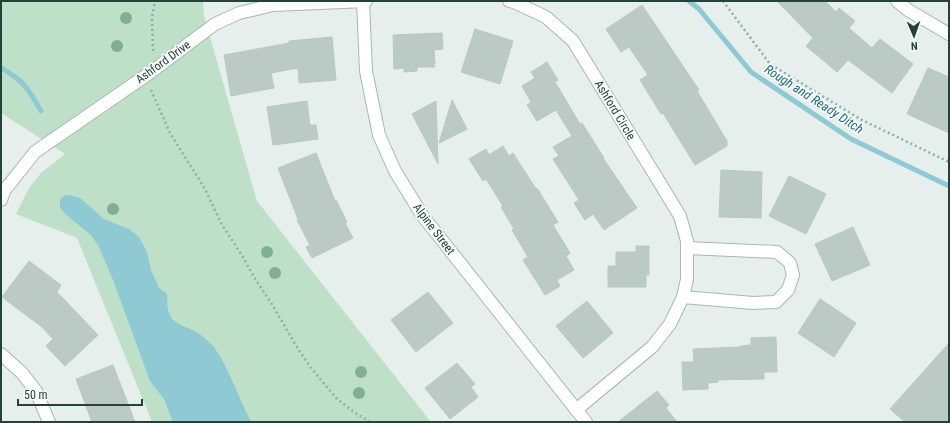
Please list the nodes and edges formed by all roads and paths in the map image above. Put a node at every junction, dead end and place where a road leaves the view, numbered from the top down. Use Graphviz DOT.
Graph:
graph roads {
  1 [pos="155,1"];
  2 [pos="364,1"];
  3 [pos="509,1"];
  4 [pos="723,1"];
  5 [pos="897,1"];
  6 [pos="949,34"];
  7 [pos="153,51"];
  8 [pos="151,90"];
  9 [pos="949,162"];
  10 [pos="1,200"];
  11 [pos="687,248"];
  12 [pos="682,297"];
  13 [pos="1,354"];
  14 [pos="576,410"];
  15 [pos="49,422"];
  16 [pos="370,422"];
  17 [pos="586,422"];
  1 -- 7 [label="path"];
  2 -- 10 [label="street, Ashford Drive"];
  2 -- 14 [label="street, Alpine Street"];
  3 -- 11 [label="street, Ashford Circle"];
  4 -- 9 [label="path"];
  5 -- 6 [label="street"];
  8 -- 16 [label="path"];
  11 -- 12 [label="street, Ashford Circle"];
  11 -- 12 [label="street"];
  12 -- 14 [label="street, Ashford Circle"];
  13 -- 15 [label="street"];
  14 -- 17 [label="street, Alpine Street"];
}
